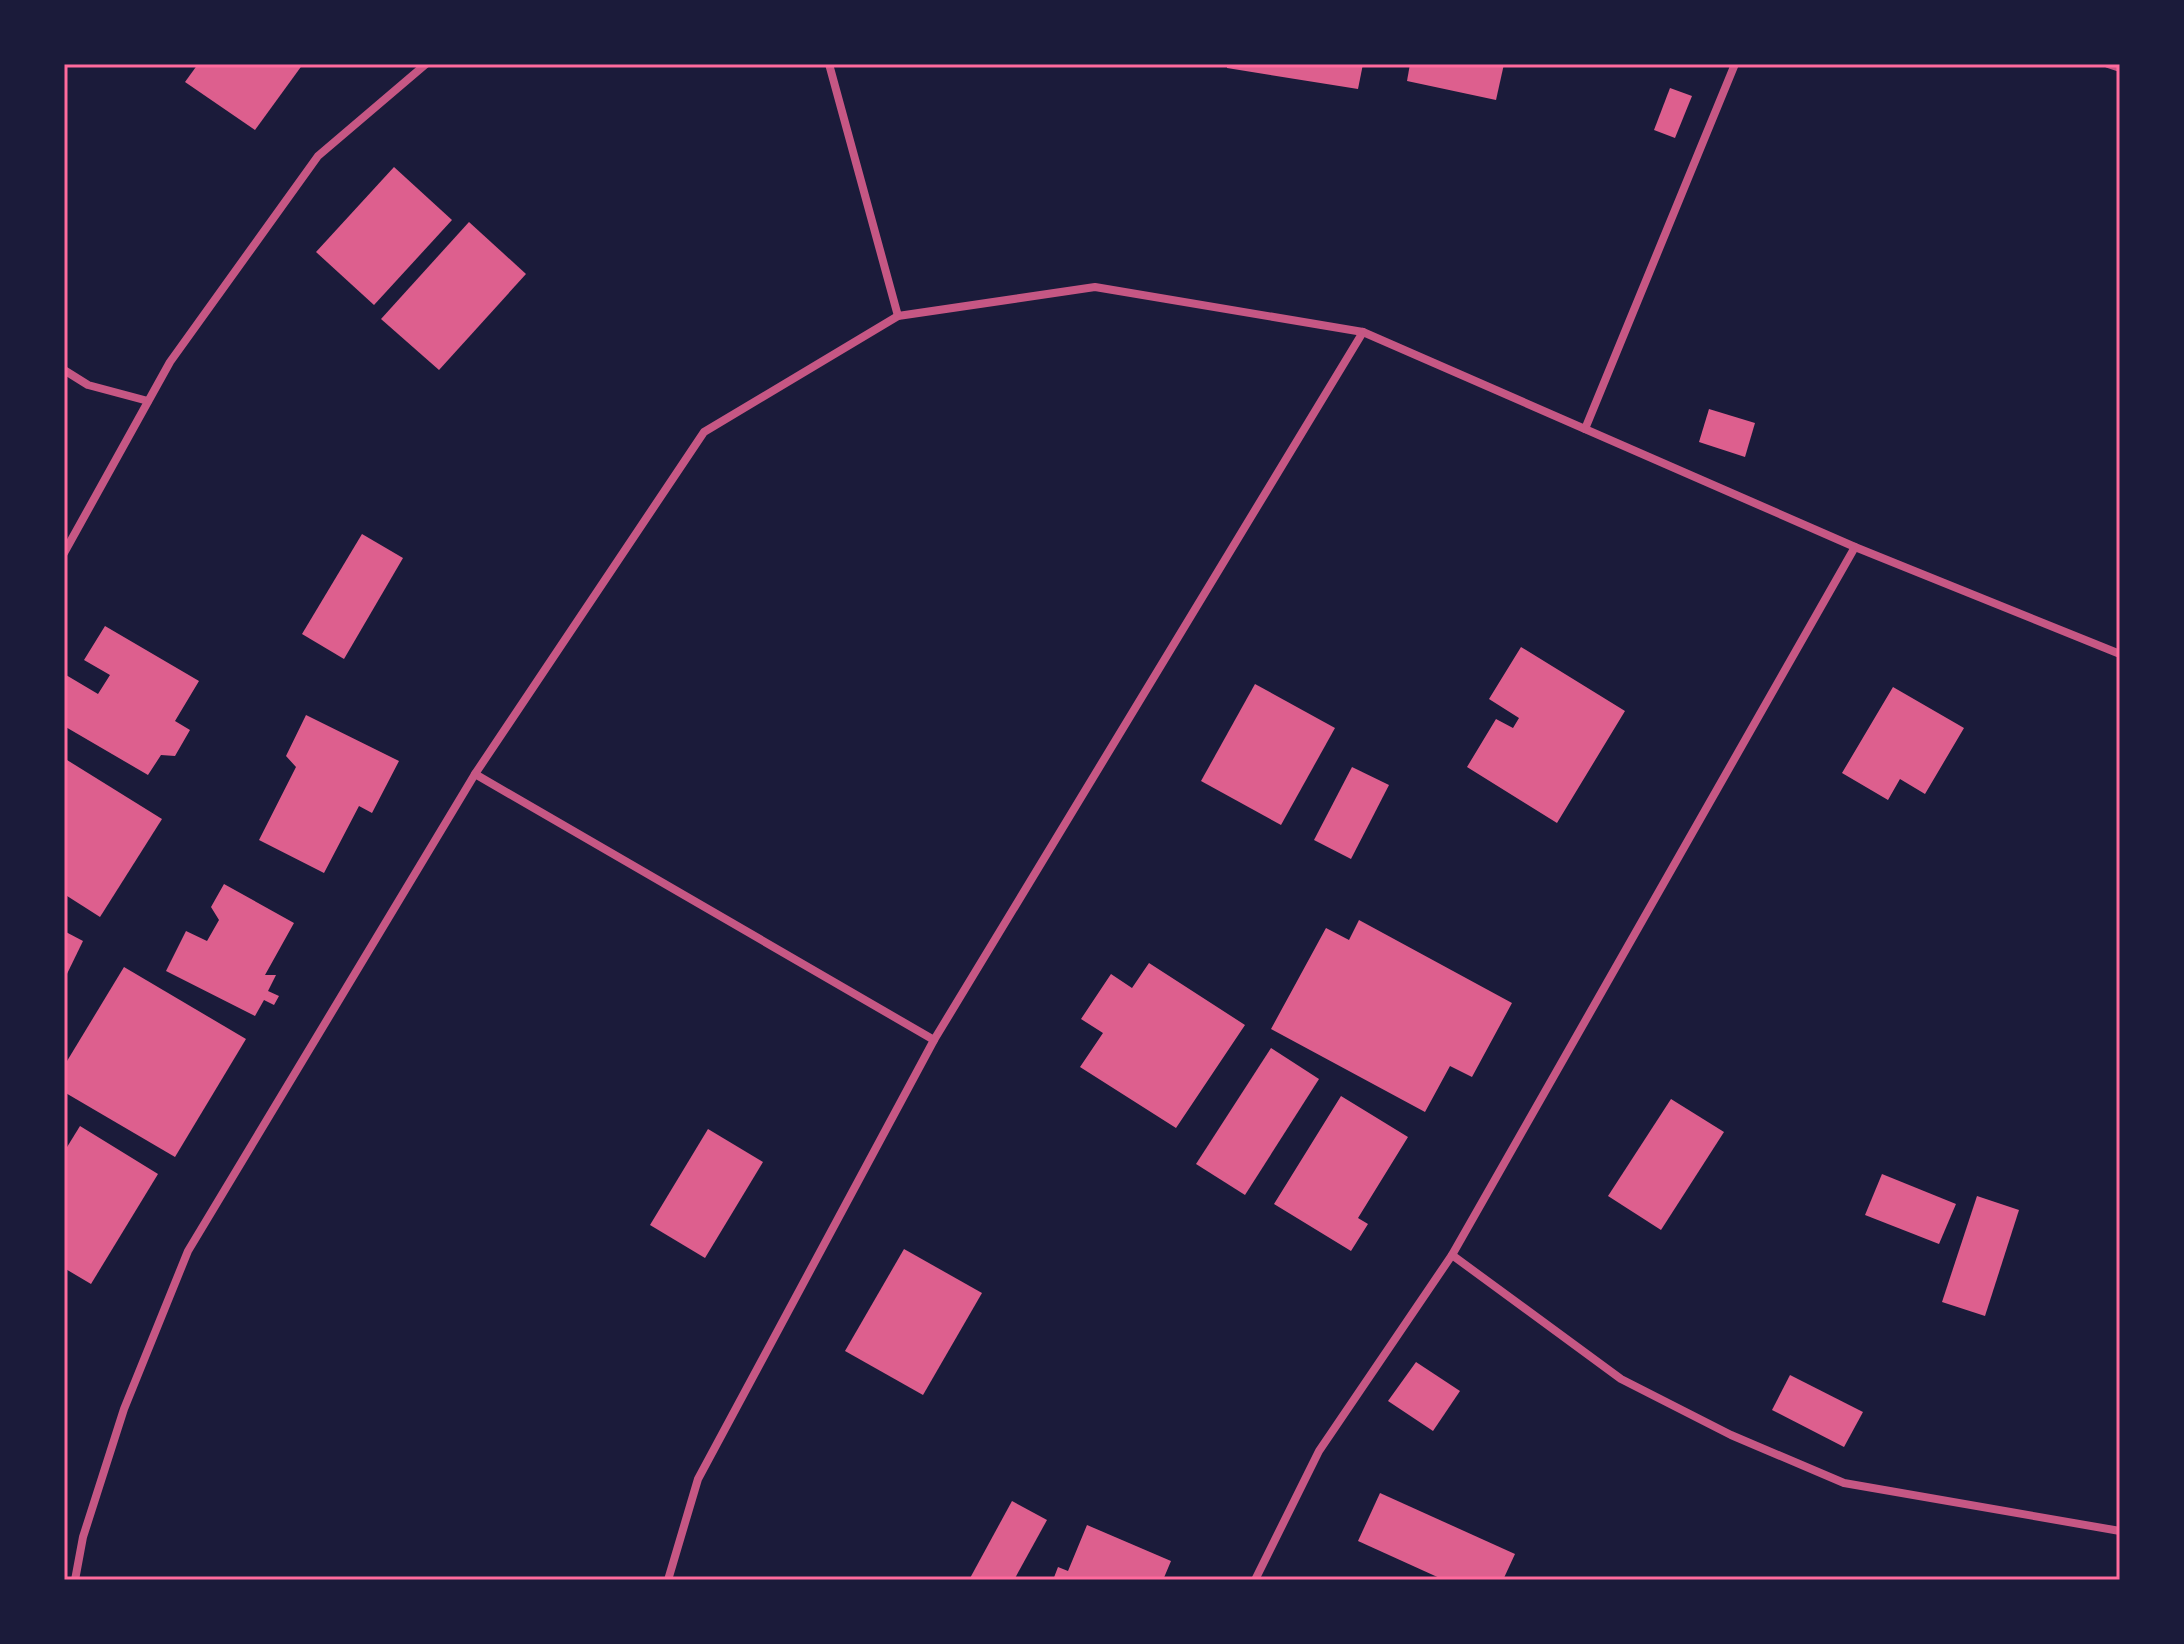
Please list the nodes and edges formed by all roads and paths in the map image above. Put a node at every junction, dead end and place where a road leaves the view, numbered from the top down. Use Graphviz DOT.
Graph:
graph roads {
  1 [pos="426,64"];
  2 [pos="829,64"];
  3 [pos="1735,64"];
  4 [pos="2108,64"];
  5 [pos="2120,68"];
  6 [pos="898,316"];
  7 [pos="1363,332"];
  8 [pos="64,370"];
  9 [pos="148,401"];
  10 [pos="1585,429"];
  11 [pos="1855,547"];
  12 [pos="64,553"];
  13 [pos="2120,654"];
  14 [pos="475,774"];
  15 [pos="934,1040"];
  16 [pos="1452,1255"];
  17 [pos="2120,1531"];
  18 [pos="75,1580"];
  19 [pos="668,1580"];
  20 [pos="1255,1580"];
  1 -- 9 [label="street"];
  2 -- 6 [label="street"];
  3 -- 10 [label="street"];
  4 -- 5 [label="street"];
  6 -- 7 [label="street"];
  6 -- 14 [label="street"];
  7 -- 10 [label="street"];
  7 -- 15 [label="street"];
  8 -- 9 [label="street"];
  9 -- 12 [label="street"];
  10 -- 11 [label="street"];
  11 -- 13 [label="street"];
  11 -- 16 [label="street"];
  14 -- 15 [label="street"];
  14 -- 18 [label="street"];
  15 -- 19 [label="street"];
  16 -- 17 [label="street"];
  16 -- 20 [label="street"];
}
